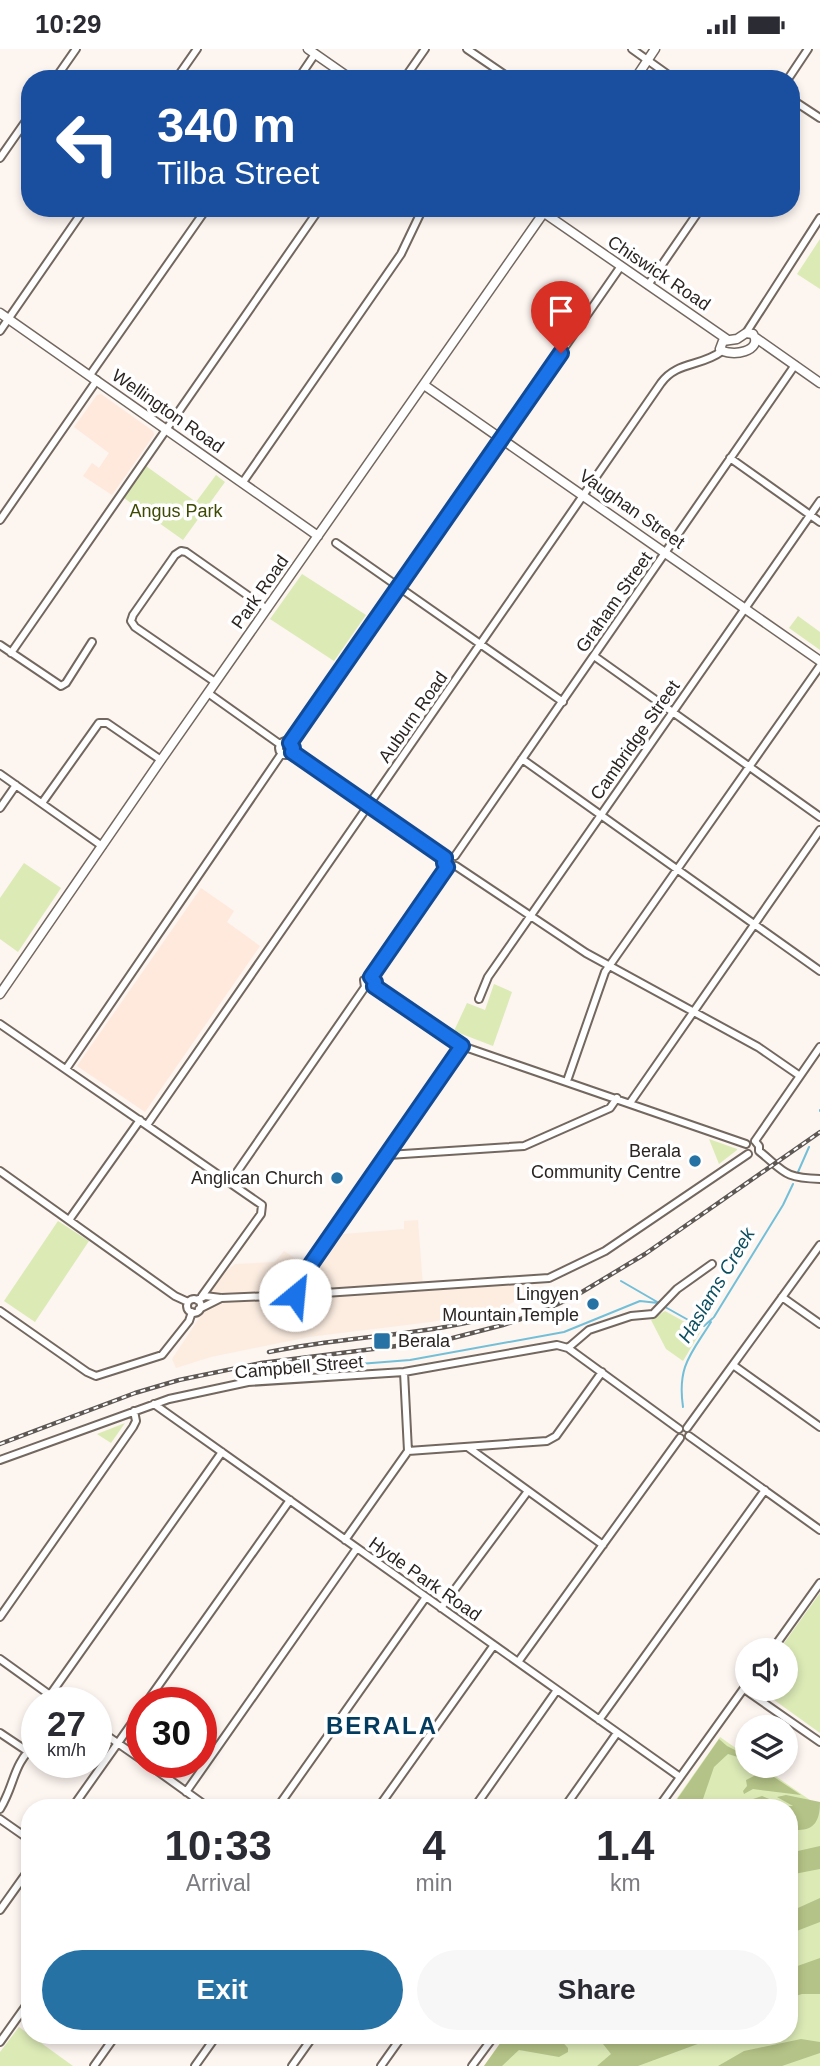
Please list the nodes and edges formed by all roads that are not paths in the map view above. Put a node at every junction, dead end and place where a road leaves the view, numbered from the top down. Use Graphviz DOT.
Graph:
graph roads {
  1 [pos="76,49"];
  2 [pos="197,49"];
  3 [pos="425,49"];
  4 [pos="467,49"];
  5 [pos="632,49"];
  6 [pos="655,49"];
  7 [pos="796,49"];
  8 [pos="312,51"];
  9 [pos="806,52"];
  10 [pos="648,60"];
  11 [pos="61,70"];
  12 [pos="182,70"];
  13 [pos="302,70"];
  14 [pos="338,70"];
  15 [pos="410,70"];
  16 [pos="498,70"];
  17 [pos="641,70"];
  18 [pos="662,70"];
  19 [pos="794,70"];
  20 [pos="800,105"];
  21 [pos="820,118"];
  22 [pos="21,128"];
  23 [pos="0,157"];
  24 [pos="79,217"];
  25 [pos="201,217"];
  26 [pos="314,217"];
  27 [pos="419,217"];
  28 [pos="538,217"];
  29 [pos="553,217"];
  30 [pos="695,217"];
  31 [pos="820,218"];
  32 [pos="621,266"];
  33 [pos="648,285"];
  34 [pos="0,313"];
  35 [pos="9,319"];
  36 [pos="0,331"];
  37 [pos="746,333"];
  38 [pos="756,338"];
  39 [pos="728,340"];
  40 [pos="722,351"];
  41 [pos="795,365"];
  42 [pos="94,377"];
  43 [pos="820,383"];
  44 [pos="424,385"];
  45 [pos="166,428"];
  46 [pos="502,438"];
  47 [pos="730,458"];
  48 [pos="243,482"];
  49 [pos="583,495"];
  50 [pos="820,501"];
  51 [pos="811,515"];
  52 [pos="0,520"];
  53 [pos="820,522"];
  54 [pos="318,536"];
  55 [pos="336,543"];
  56 [pos="666,552"];
  57 [pos="398,587"];
  58 [pos="745,608"];
  59 [pos="267,609"];
  60 [pos="92,642"];
  61 [pos="480,644"];
  62 [pos="0,645"];
  63 [pos="11,653"];
  64 [pos="594,656"];
  65 [pos="820,663"];
  66 [pos="215,682"];
  67 [pos="208,693"];
  68 [pos="563,702"];
  69 [pos="673,711"];
  70 [pos="290,743"];
  71 [pos="281,745"];
  72 [pos="292,752"];
  73 [pos="282,753"];
  74 [pos="522,759"];
  75 [pos="161,760"];
  76 [pos="749,767"];
  77 [pos="0,774"];
  78 [pos="16,785"];
  79 [pos="42,803"];
  80 [pos="369,805"];
  81 [pos="0,808"];
  82 [pos="600,815"];
  83 [pos="820,817"];
  84 [pos="820,829"];
  85 [pos="102,846"];
  86 [pos="455,856"];
  87 [pos="445,858"];
  88 [pos="456,866"];
  89 [pos="447,867"];
  90 [pos="677,870"];
  91 [pos="530,916"];
  92 [pos="754,924"];
  93 [pos="609,967"];
  94 [pos="820,971"];
  95 [pos="371,977"];
  96 [pos="374,986"];
  97 [pos="365,987"];
  98 [pos="0,994"];
  99 [pos="479,999"];
  100 [pos="692,1012"];
  101 [pos="0,1024"];
  102 [pos="462,1046"];
  103 [pos="820,1047"];
  104 [pos="66,1069"];
  105 [pos="800,1076"];
  106 [pos="567,1081"];
  107 [pos="617,1098"];
  108 [pos="630,1103"];
  109 [pos="140,1120"];
  110 [pos="147,1125"];
  111 [pos="755,1141"];
  112 [pos="746,1143"];
  113 [pos="759,1151"];
  114 [pos="748,1154"];
  115 [pos="388,1155"];
  116 [pos="0,1171"];
  117 [pos="820,1179"];
  118 [pos="230,1182"];
  119 [pos="69,1220"];
  120 [pos="820,1245"];
  121 [pos="712,1264"];
  122 [pos="215,1280"];
  123 [pos="295,1295"];
  124 [pos="219,1297"];
  125 [pos="782,1297"];
  126 [pos="199,1298"];
  127 [pos="188,1302"];
  128 [pos="0,1311"];
  129 [pos="196,1311"];
  130 [pos="820,1324"];
  131 [pos="568,1348"];
  132 [pos="733,1365"];
  133 [pos="404,1372"];
  134 [pos="602,1372"];
  135 [pos="154,1404"];
  136 [pos="134,1411"];
  137 [pos="820,1427"];
  138 [pos="683,1428"];
  139 [pos="689,1436"];
  140 [pos="680,1438"];
  141 [pos="470,1448"];
  142 [pos="408,1451"];
  143 [pos="222,1452"];
  144 [pos="0,1460"];
  145 [pos="765,1490"];
  146 [pos="528,1491"];
  147 [pos="289,1500"];
  148 [pos="820,1530"];
  149 [pos="345,1540"];
  150 [pos="603,1545"];
  151 [pos="357,1548"];
  152 [pos="820,1583"];
  153 [pos="426,1597"];
  154 [pos="440,1608"];
  155 [pos="0,1617"];
  156 [pos="781,1638"];
  157 [pos="494,1645"];
  158 [pos="0,1659"];
  159 [pos="518,1663"];
  160 [pos="39,1687"];
  161 [pos="56,1687"];
  162 [pos="157,1687"];
  163 [pos="557,1690"];
  164 [pos="736,1701"];
  165 [pos="765,1701"];
  166 [pos="598,1720"];
  167 [pos="126,1732"];
  168 [pos="0,1733"];
  169 [pos="617,1733"];
  170 [pos="112,1739"];
  171 [pos="820,1742"];
  172 [pos="118,1743"];
  173 [pos="21,1747"];
  174 [pos="126,1749"];
  175 [pos="21,1761"];
  176 [pos="680,1777"];
  177 [pos="167,1778"];
  178 [pos="186,1792"];
  179 [pos="78,1799"];
  180 [pos="196,1799"];
  181 [pos="283,1799"];
  182 [pos="384,1799"];
  183 [pos="480,1799"];
  184 [pos="570,1799"];
  185 [pos="664,1799"];
  186 [pos="0,1809"];
  187 [pos="0,1819"];
  188 [pos="21,1834"];
  189 [pos="21,1881"];
  190 [pos="0,1910"];
  191 [pos="21,2013"];
  192 [pos="0,2042"];
  193 [pos="110,2044"];
  194 [pos="211,2044"];
  195 [pos="308,2044"];
  196 [pos="397,2044"];
  197 [pos="488,2044"];
  198 [pos="94,2066"];
  199 [pos="195,2066"];
  200 [pos="292,2066"];
  201 [pos="381,2066"];
  202 [pos="472,2066"];
  1 -- 11 [label="street"];
  2 -- 12 [label="street"];
  3 -- 15 [label="street"];
  4 -- 16 [label="street"];
  5 -- 10 [label="street"];
  6 -- 10 [label="main road"];
  7 -- 9 [label="street"];
  8 -- 13 [label="street"];
  8 -- 14 [label="main road"];
  9 -- 19 [label="street"];
  10 -- 17 [label="main road"];
  10 -- 18 [label="street"];
  20 -- 21 [label="street"];
  22 -- 23 [label="street"];
  24 -- 35 [label="street"];
  25 -- 42 [label="street"];
  26 -- 45 [label="street"];
  27 -- 48 [label="street"];
  28 -- 44 [label="main road, Park Road"];
  29 -- 32 [label="main road, Chiswick Road"];
  30 -- 33 [label="street"];
  31 -- 37 [label="street"];
  32 -- 33 [label="main road, Chiswick Road"];
  32 -- 46 [label="street"];
  33 -- 39 [label="main road, Chiswick Road"];
  34 -- 35 [label="main road, Wellington Road"];
  35 -- 36 [label="street"];
  35 -- 42 [label="main road, Wellington Road"];
  37 -- 38 [label="main road"];
  37 -- 39 [label="main road"];
  38 -- 40 [label="main road"];
  38 -- 41 [label="main road"];
  39 -- 40 [label="main road"];
  40 -- 49 [label="street, Auburn Road"];
  41 -- 43 [label="main road"];
  41 -- 47 [label="street, Graham Street"];
  42 -- 45 [label="main road, Wellington Road"];
  42 -- 52 [label="street"];
  44 -- 46 [label="main road, Vaughan Street"];
  44 -- 54 [label="main road, Park Road"];
  45 -- 48 [label="main road, Wellington Road"];
  45 -- 63 [label="street"];
  46 -- 49 [label="main road, Vaughan Street"];
  46 -- 57 [label="street"];
  47 -- 51 [label="street"];
  47 -- 56 [label="street, Graham Street"];
  48 -- 54 [label="main road, Wellington Road"];
  49 -- 56 [label="main road, Vaughan Street"];
  49 -- 61 [label="street, Auburn Road"];
  50 -- 51 [label="street, Cambridge Street"];
  51 -- 53 [label="street"];
  51 -- 58 [label="street, Cambridge Street"];
  54 -- 59 [label="main road, Park Road"];
  55 -- 57 [label="street"];
  56 -- 58 [label="main road, Vaughan Street"];
  56 -- 64 [label="street, Graham Street"];
  57 -- 61 [label="street"];
  57 -- 70 [label="street"];
  58 -- 65 [label="main road, Vaughan Street"];
  58 -- 69 [label="street, Cambridge Street"];
  59 -- 66 [label="main road, Park Road"];
  59 -- 66 [label="street"];
  60 -- 63 [label="street"];
  61 -- 68 [label="street"];
  61 -- 80 [label="street, Auburn Road"];
  62 -- 63 [label="street"];
  64 -- 68 [label="street, Graham Street"];
  64 -- 69 [label="street"];
  65 -- 76 [label="street"];
  66 -- 67 [label="main road, Park Road"];
  67 -- 71 [label="street"];
  67 -- 75 [label="main road, Park Road"];
  68 -- 74 [label="street, Graham Street"];
  69 -- 76 [label="street"];
  69 -- 82 [label="street, Cambridge Street"];
  70 -- 71 [label="street"];
  70 -- 72 [label="street"];
  71 -- 73 [label="street"];
  72 -- 73 [label="street"];
  72 -- 80 [label="street"];
  73 -- 104 [label="street"];
  74 -- 82 [label="street"];
  74 -- 86 [label="street, Graham Street"];
  75 -- 79 [label="street"];
  75 -- 85 [label="main road, Park Road"];
  76 -- 83 [label="street"];
  76 -- 90 [label="street"];
  77 -- 78 [label="street"];
  78 -- 79 [label="street"];
  78 -- 81 [label="street"];
  79 -- 85 [label="street"];
  80 -- 87 [label="street"];
  80 -- 110 [label="street, Auburn Road"];
  82 -- 90 [label="street"];
  82 -- 91 [label="street, Cambridge Street"];
  84 -- 92 [label="street"];
  85 -- 98 [label="main road, Park Road"];
  86 -- 87 [label="street"];
  86 -- 88 [label="street"];
  87 -- 89 [label="street"];
  88 -- 89 [label="street"];
  88 -- 91 [label="street"];
  89 -- 95 [label="street"];
  90 -- 92 [label="street"];
  90 -- 93 [label="street"];
  91 -- 93 [label="street"];
  91 -- 99 [label="street, Cambridge Street"];
  92 -- 94 [label="street"];
  92 -- 100 [label="street"];
  93 -- 100 [label="street"];
  93 -- 106 [label="street"];
  95 -- 96 [label="street"];
  95 -- 97 [label="street"];
  96 -- 97 [label="street"];
  96 -- 102 [label="street"];
  97 -- 118 [label="street"];
  100 -- 105 [label="street"];
  100 -- 108 [label="street"];
  101 -- 104 [label="street"];
  102 -- 106 [label="street"];
  102 -- 115 [label="street"];
  103 -- 105 [label="street"];
  104 -- 109 [label="street"];
  105 -- 111 [label="street"];
  106 -- 107 [label="street"];
  107 -- 108 [label="street"];
  107 -- 115 [label="street"];
  108 -- 112 [label="street"];
  109 -- 110 [label="street"];
  109 -- 119 [label="street"];
  110 -- 118 [label="street"];
  111 -- 112 [label="street"];
  111 -- 113 [label="street"];
  112 -- 114 [label="street"];
  113 -- 114 [label="street"];
  113 -- 117 [label="street"];
  114 -- 123 [label="street"];
  115 -- 123 [label="street"];
  116 -- 119 [label="street"];
  118 -- 122 [label="street"];
  119 -- 127 [label="street"];
  120 -- 125 [label="street"];
  121 -- 131 [label="street"];
  122 -- 124 [label="street"];
  122 -- 126 [label="street"];
  123 -- 124 [label="street"];
  124 -- 126 [label="street"];
  124 -- 129 [label="street"];
  125 -- 130 [label="street"];
  125 -- 132 [label="street"];
  126 -- 127 [label="street"];
  126 -- 129 [label="street"];
  127 -- 129 [label="street"];
  128 -- 129 [label="street"];
  131 -- 133 [label="street, Campbell Street"];
  131 -- 134 [label="street"];
  132 -- 137 [label="street"];
  132 -- 138 [label="street"];
  133 -- 135 [label="street, Campbell Street"];
  133 -- 142 [label="street"];
  134 -- 138 [label="street"];
  134 -- 141 [label="street"];
  135 -- 136 [label="street, Campbell Street"];
  135 -- 143 [label="street, Hyde Park Road"];
  136 -- 144 [label="street, Campbell Street"];
  136 -- 155 [label="street"];
  138 -- 139 [label="street"];
  138 -- 140 [label="street"];
  139 -- 140 [label="street"];
  139 -- 145 [label="street"];
  140 -- 150 [label="street"];
  141 -- 142 [label="street"];
  141 -- 146 [label="street"];
  142 -- 149 [label="street"];
  143 -- 147 [label="street, Hyde Park Road"];
  143 -- 161 [label="street"];
  145 -- 148 [label="street"];
  145 -- 166 [label="street"];
  146 -- 150 [label="street"];
  146 -- 154 [label="street"];
  147 -- 149 [label="street, Hyde Park Road"];
  147 -- 162 [label="street"];
  149 -- 151 [label="street, Hyde Park Road"];
  150 -- 159 [label="street"];
  151 -- 153 [label="street, Hyde Park Road"];
  151 -- 178 [label="street"];
  152 -- 156 [label="street"];
  153 -- 154 [label="street, Hyde Park Road"];
  153 -- 181 [label="street"];
  154 -- 157 [label="street, Hyde Park Road"];
  157 -- 159 [label="street, Hyde Park Road"];
  157 -- 182 [label="street"];
  158 -- 160 [label="street"];
  159 -- 163 [label="street, Hyde Park Road"];
  163 -- 166 [label="street, Hyde Park Road"];
  163 -- 183 [label="street"];
  164 -- 176 [label="street"];
  165 -- 171 [label="street"];
  166 -- 169 [label="street, Hyde Park Road"];
  167 -- 172 [label="street"];
  168 -- 173 [label="street"];
  169 -- 176 [label="street, Hyde Park Road"];
  169 -- 184 [label="street"];
  170 -- 172 [label="street"];
  172 -- 174 [label="street"];
  172 -- 179 [label="street"];
  175 -- 186 [label="street"];
  176 -- 185 [label="street"];
  177 -- 178 [label="street"];
  178 -- 180 [label="street"];
  187 -- 188 [label="street"];
  189 -- 190 [label="street"];
  191 -- 192 [label="street"];
  193 -- 198 [label="street"];
  194 -- 199 [label="street"];
  195 -- 200 [label="street"];
  196 -- 201 [label="street"];
  197 -- 202 [label="street"];
}
